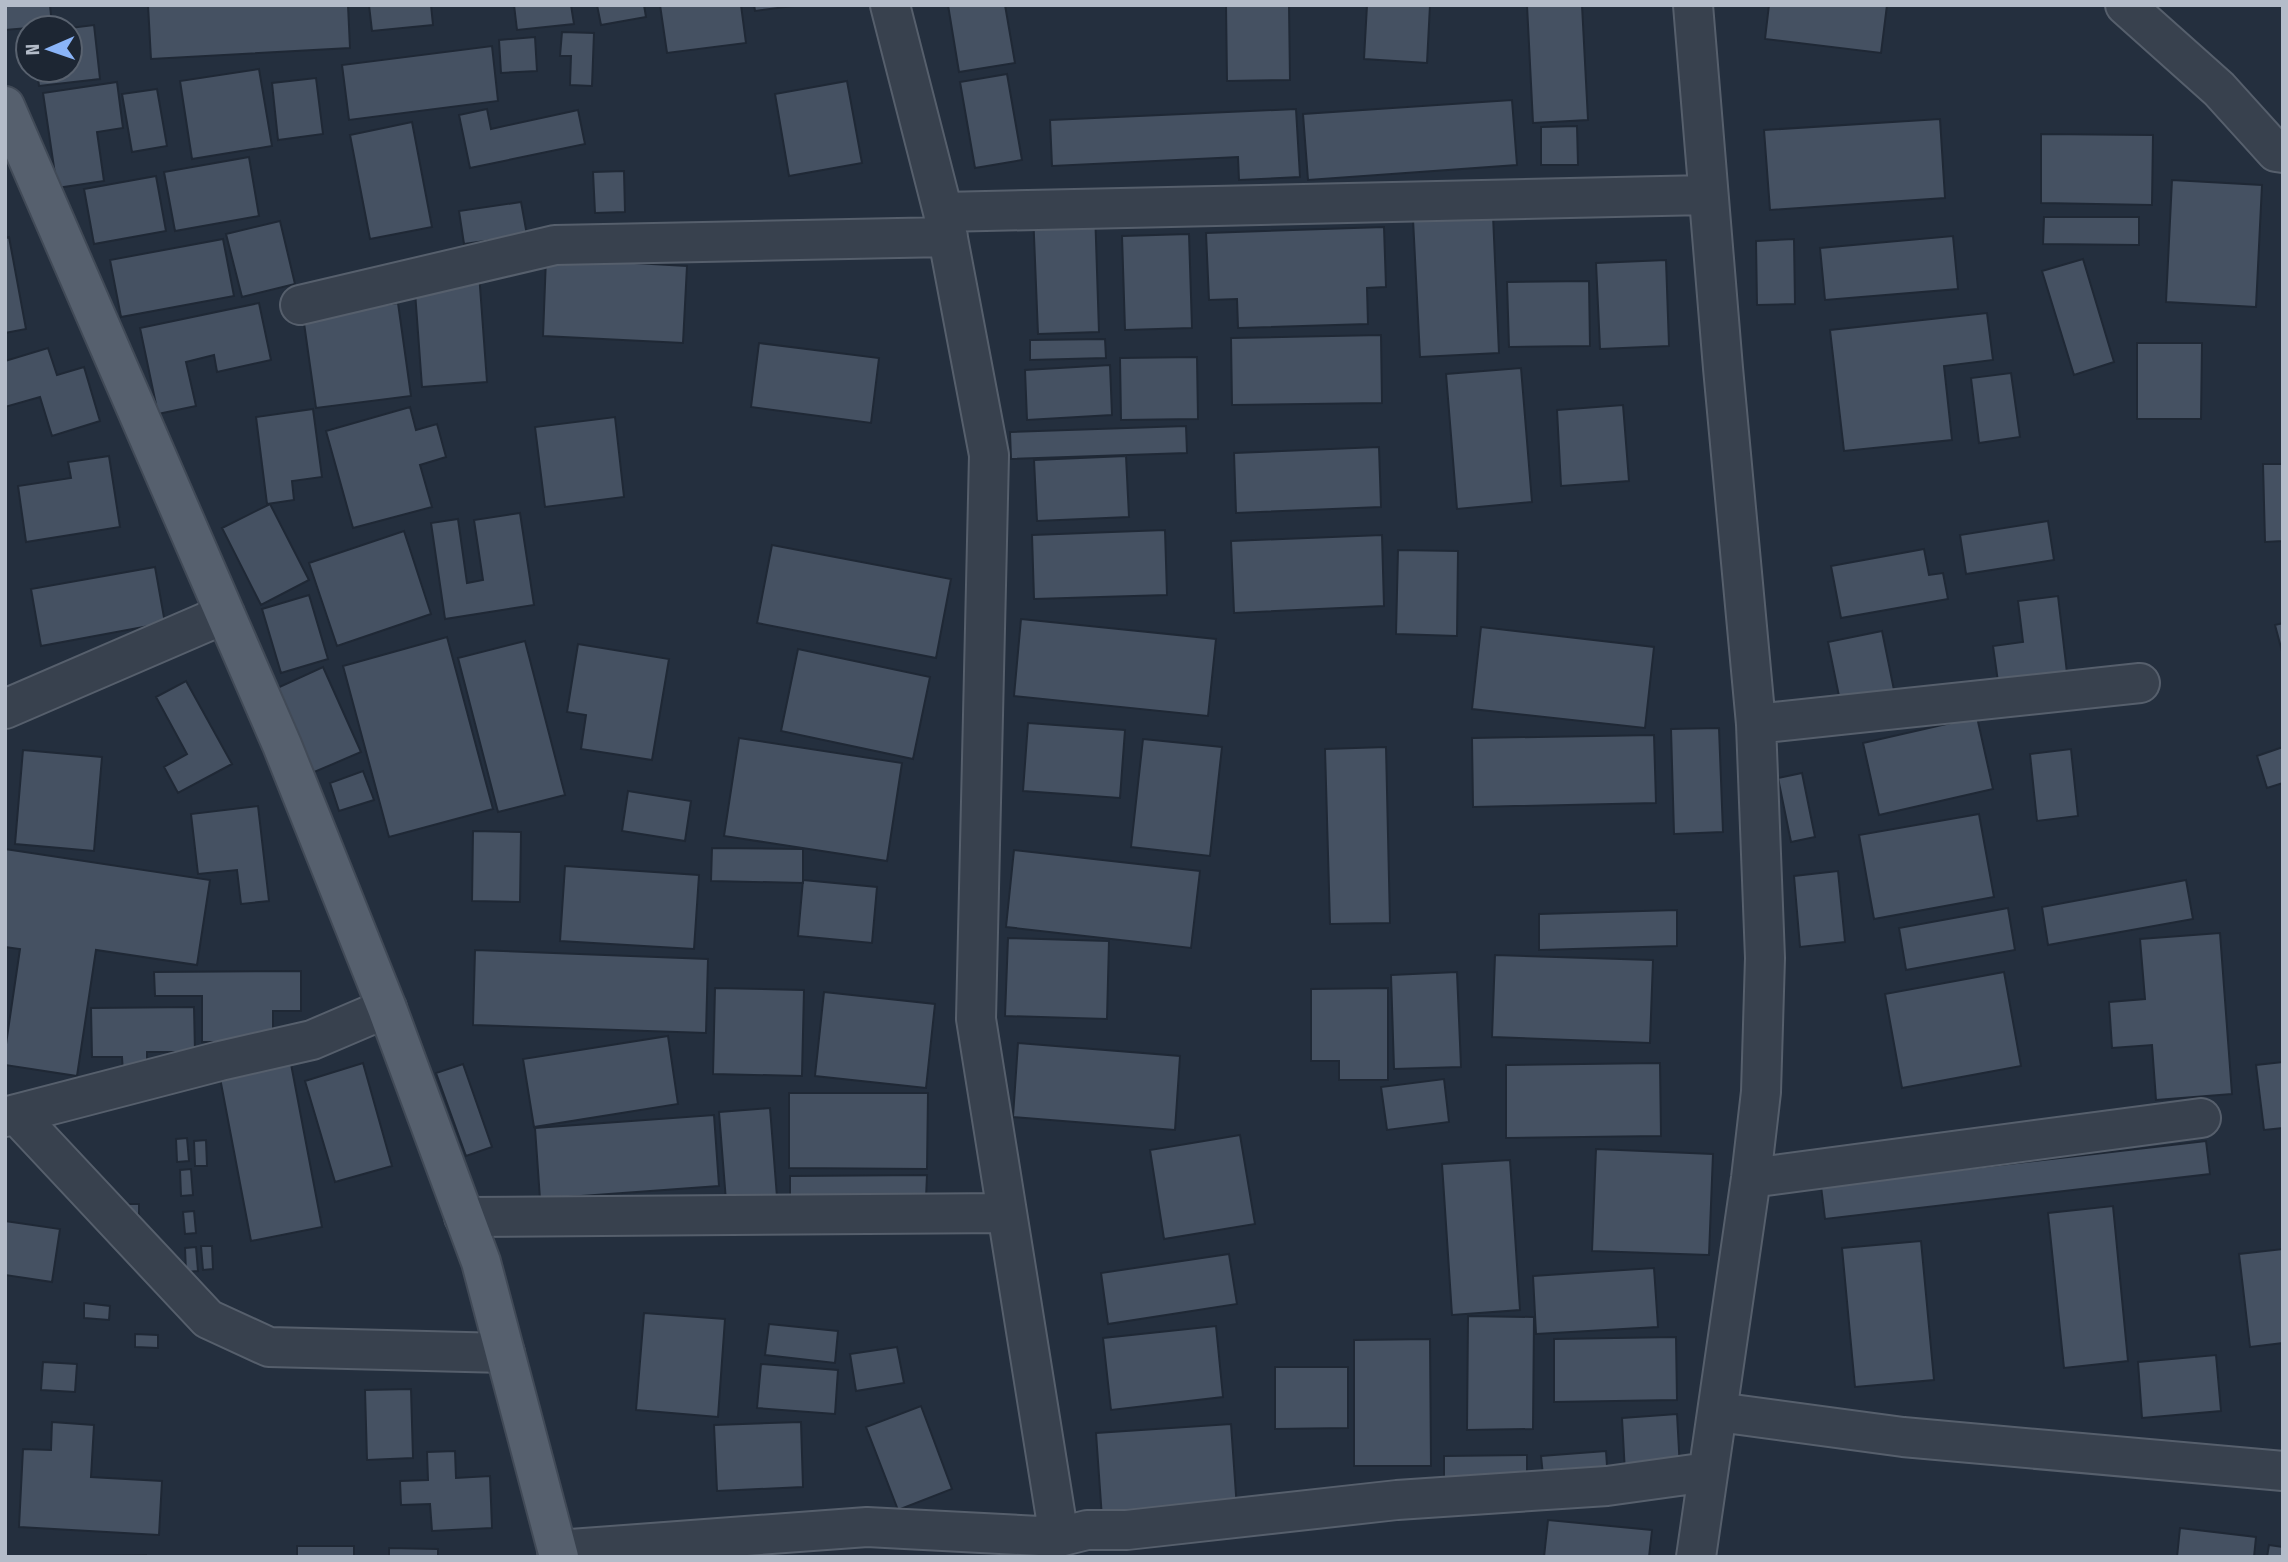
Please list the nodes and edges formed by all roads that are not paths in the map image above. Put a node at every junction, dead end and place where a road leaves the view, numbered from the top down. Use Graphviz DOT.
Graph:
graph roads {
  1 [pos="890,5"];
  2 [pos="1693,5"];
  3 [pos="2125,5"];
  4 [pos="5,106"];
  5 [pos="2283,153"];
  6 [pos="1707,195"];
  7 [pos="945,224"];
  8 [pos="300,305"];
  9 [pos="225,614"];
  10 [pos="2140,683"];
  11 [pos="5,709"];
  12 [pos="1756,724"];
  13 [pos="387,1008"];
  14 [pos="11,1116"];
  15 [pos="2201,1118"];
  16 [pos="1751,1178"];
  17 [pos="1007,1213"];
  18 [pos="464,1217"];
  19 [pos="505,1353"];
  20 [pos="1718,1412"];
  21 [pos="2283,1471"];
  22 [pos="1708,1472"];
  23 [pos="1059,1537"];
  24 [pos="558,1553"];
  25 [pos="1696,1557"];
  1 -- 7 [label="street"];
  2 -- 6 [label="street"];
  3 -- 5 [label="street"];
  4 -- 9 [label="main road"];
  6 -- 7 [label="street"];
  6 -- 12 [label="street"];
  7 -- 8 [label="street"];
  7 -- 17 [label="street"];
  9 -- 11 [label="street"];
  9 -- 13 [label="main road"];
  10 -- 12 [label="street"];
  12 -- 16 [label="street"];
  13 -- 14 [label="street"];
  13 -- 18 [label="main road"];
  14 -- 19 [label="street"];
  15 -- 16 [label="street"];
  16 -- 20 [label="street"];
  17 -- 18 [label="street"];
  17 -- 23 [label="street"];
  18 -- 19 [label="main road"];
  19 -- 24 [label="main road"];
  20 -- 21 [label="street"];
  20 -- 22 [label="street"];
  22 -- 23 [label="street"];
  22 -- 25 [label="street"];
  23 -- 24 [label="street"];
}
